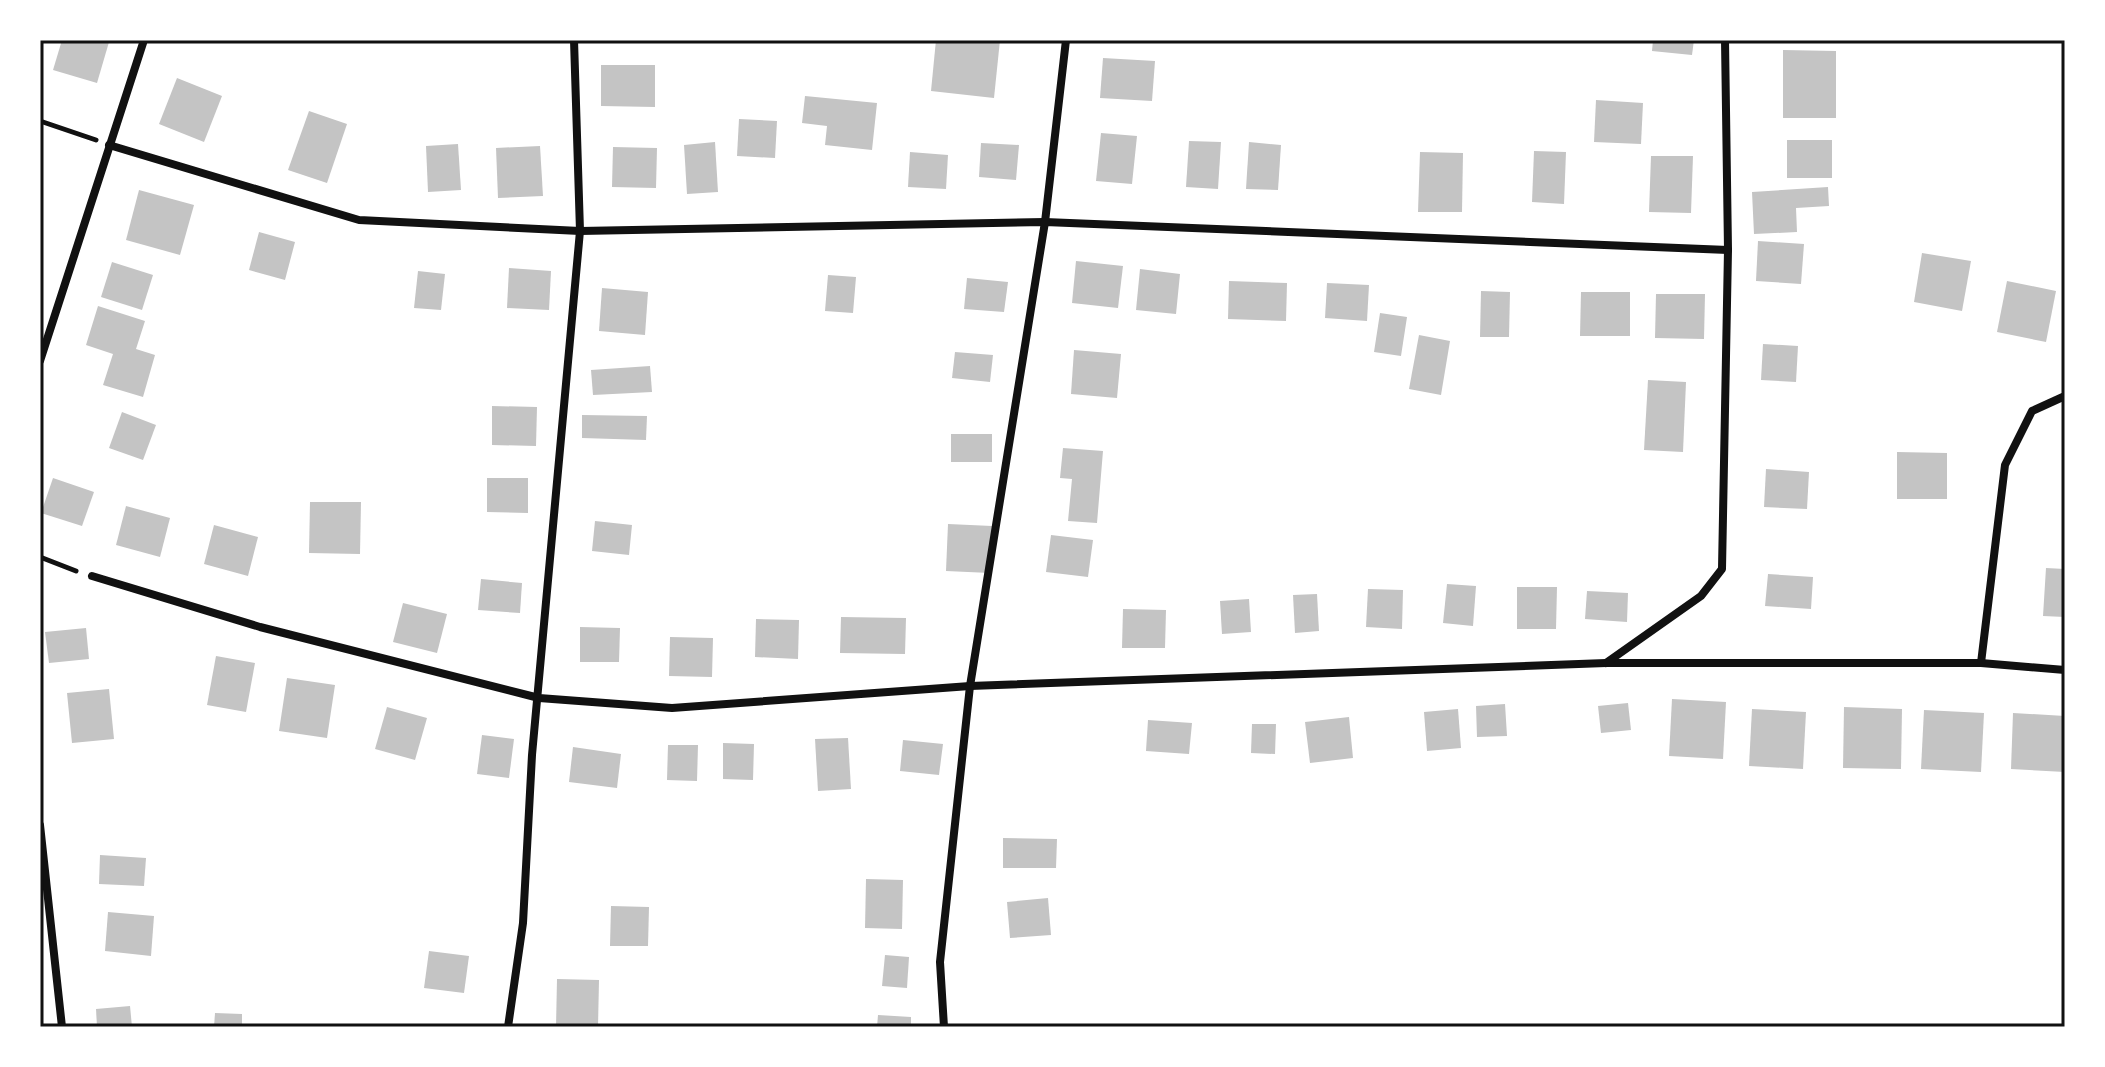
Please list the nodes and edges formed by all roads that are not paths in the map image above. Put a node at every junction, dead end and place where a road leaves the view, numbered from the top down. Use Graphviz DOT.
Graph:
graph roads {
  1 [pos="144,40"];
  2 [pos="574,40"];
  3 [pos="1066,40"];
  4 [pos="1725,40"];
  5 [pos="109,145"];
  6 [pos="1045,222"];
  7 [pos="580,231"];
  8 [pos="1728,250"];
  9 [pos="40,361"];
  10 [pos="2065,396"];
  11 [pos="92,576"];
  12 [pos="1606,663"];
  13 [pos="1981,663"];
  14 [pos="2065,670"];
  15 [pos="970,686"];
  16 [pos="539,698"];
  17 [pos="40,825"];
  18 [pos="62,1027"];
  19 [pos="508,1027"];
  20 [pos="944,1027"];
  1 -- 5 [label="street"];
  2 -- 7 [label="street"];
  3 -- 6 [label="street"];
  4 -- 8 [label="street"];
  5 -- 7 [label="street"];
  5 -- 9 [label="street"];
  6 -- 7 [label="street"];
  6 -- 8 [label="street"];
  6 -- 15 [label="street"];
  7 -- 16 [label="street"];
  8 -- 12 [label="street"];
  10 -- 13 [label="street"];
  11 -- 16 [label="street"];
  12 -- 13 [label="street"];
  12 -- 15 [label="street"];
  13 -- 14 [label="street"];
  15 -- 16 [label="street"];
  15 -- 20 [label="street"];
  16 -- 19 [label="street"];
  17 -- 18 [label="street"];
}
